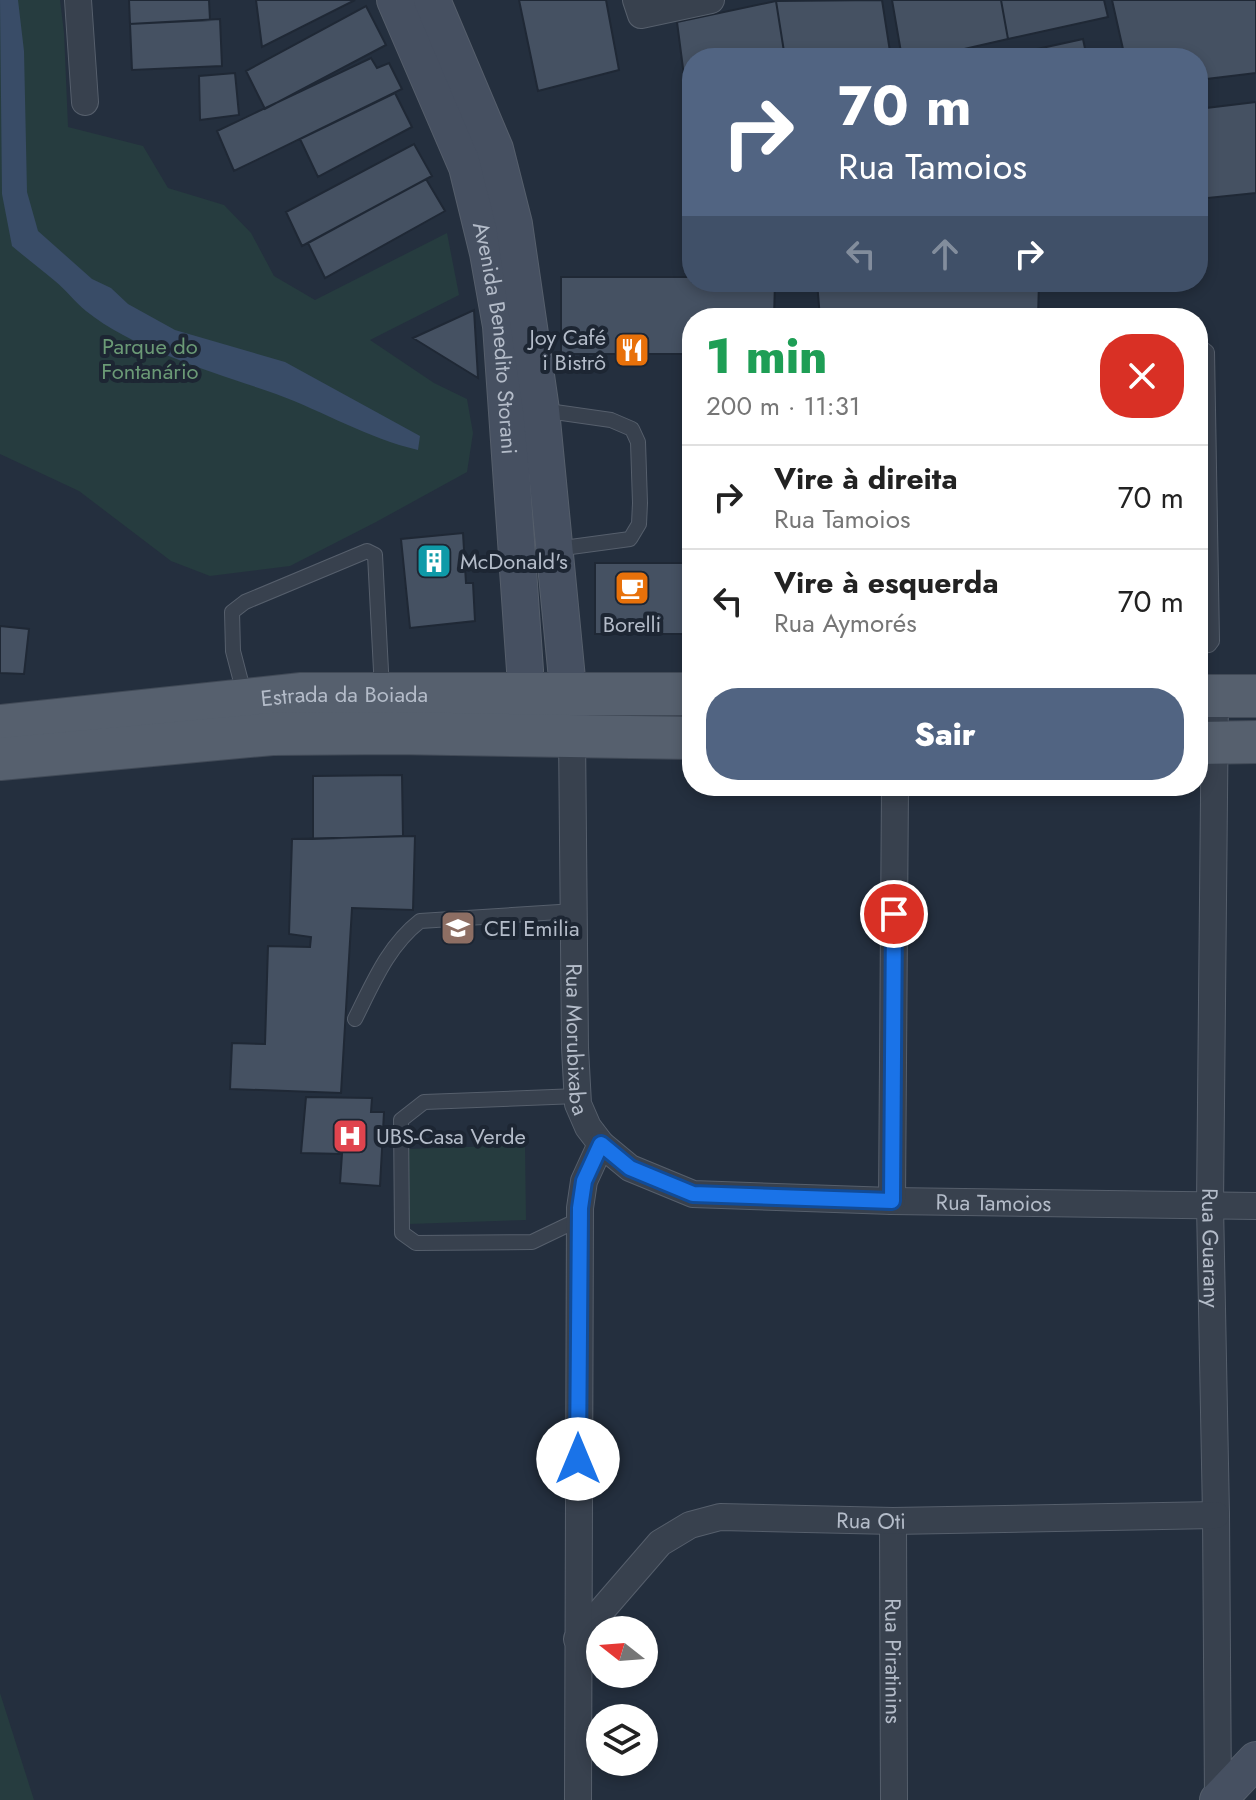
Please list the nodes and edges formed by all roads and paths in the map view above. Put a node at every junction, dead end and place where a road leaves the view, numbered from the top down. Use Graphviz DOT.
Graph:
graph roads {
  1 [pos="78,0"];
  2 [pos="395,0"];
  3 [pos="432,0"];
  4 [pos="636,0"];
  5 [pos="711,0"];
  6 [pos="85,102"];
  7 [pos="541,410"];
  8 [pos="1208,410"];
  9 [pos="555,549"];
  10 [pos="1208,645"];
  11 [pos="382,694"];
  12 [pos="524,694"];
  13 [pos="570,694"];
  14 [pos="682,694"];
  15 [pos="1223,696"];
  16 [pos="246,700"];
  17 [pos="0,726"];
  18 [pos="526,735"];
  19 [pos="572,735"];
  20 [pos="682,738"];
  21 [pos="1208,740"];
  22 [pos="1256,742"];
  23 [pos="1208,743"];
  24 [pos="0,759"];
  25 [pos="895,796"];
  26 [pos="1207,796"];
  27 [pos="575,911"];
  28 [pos="355,1019"];
  29 [pos="578,1096"];
  30 [pos="601,1144"];
  31 [pos="892,1201"];
  32 [pos="1210,1205"];
  33 [pos="1256,1206"];
  34 [pos="580,1219"];
  35 [pos="1216,1515"];
  36 [pos="893,1521"];
  37 [pos="577,1639"];
  38 [pos="1256,1760"];
  39 [pos="578,1800"];
  40 [pos="894,1800"];
  41 [pos="1218,1800"];
  1 -- 6 [label="street"];
  2 -- 12 [label="main road, Avenida Benedito Storani"];
  3 -- 7 [label="main road, Avenida Benedito Storani"];
  4 -- 5 [label="street"];
  7 -- 9 [label="main road, Avenida Benedito Storani"];
  7 -- 9 [label="lane"];
  8 -- 10 [label="lane"];
  9 -- 13 [label="main road, Avenida Benedito Storani"];
  11 -- 12 [label="main road, Estrada da Boiada"];
  11 -- 16 [label="main road, Estrada da Boiada"];
  11 -- 16 [label="lane"];
  12 -- 13 [label="main road, Estrada da Boiada"];
  12 -- 18 [label="main road, Avenida Benedito Storani"];
  13 -- 14 [label="main road, Estrada da Boiada"];
  13 -- 19 [label="main road, Avenida Benedito Storani"];
  15 -- 21 [label="street, Rua Guarany"];
  16 -- 17 [label="main road, Estrada da Boiada"];
  18 -- 19 [label="main road, Estrada da Boiada"];
  18 -- 24 [label="main road, Estrada da Boiada"];
  19 -- 20 [label="main road, Estrada da Boiada"];
  19 -- 27 [label="street, Rua Morubixaba"];
  22 -- 23 [label="main road"];
  25 -- 31 [label="street"];
  26 -- 32 [label="street, Rua Guarany"];
  27 -- 28 [label="lane"];
  27 -- 29 [label="street, Rua Morubixaba"];
  29 -- 30 [label="street, Rua Morubixaba"];
  29 -- 34 [label="lane"];
  30 -- 31 [label="street, Rua Tamoios"];
  30 -- 34 [label="street"];
  31 -- 32 [label="street, Rua Tamoios"];
  32 -- 33 [label="street, Rua Tamoios"];
  32 -- 35 [label="street, Rua Guarany"];
  34 -- 37 [label="street"];
  35 -- 36 [label="street, Rua Oti"];
  35 -- 41 [label="street, Rua Guarany"];
  36 -- 37 [label="street, Rua Oti"];
  36 -- 40 [label="street, Rua Piratinins"];
  37 -- 39 [label="street"];
  38 -- 41 [label="main road"];
}
